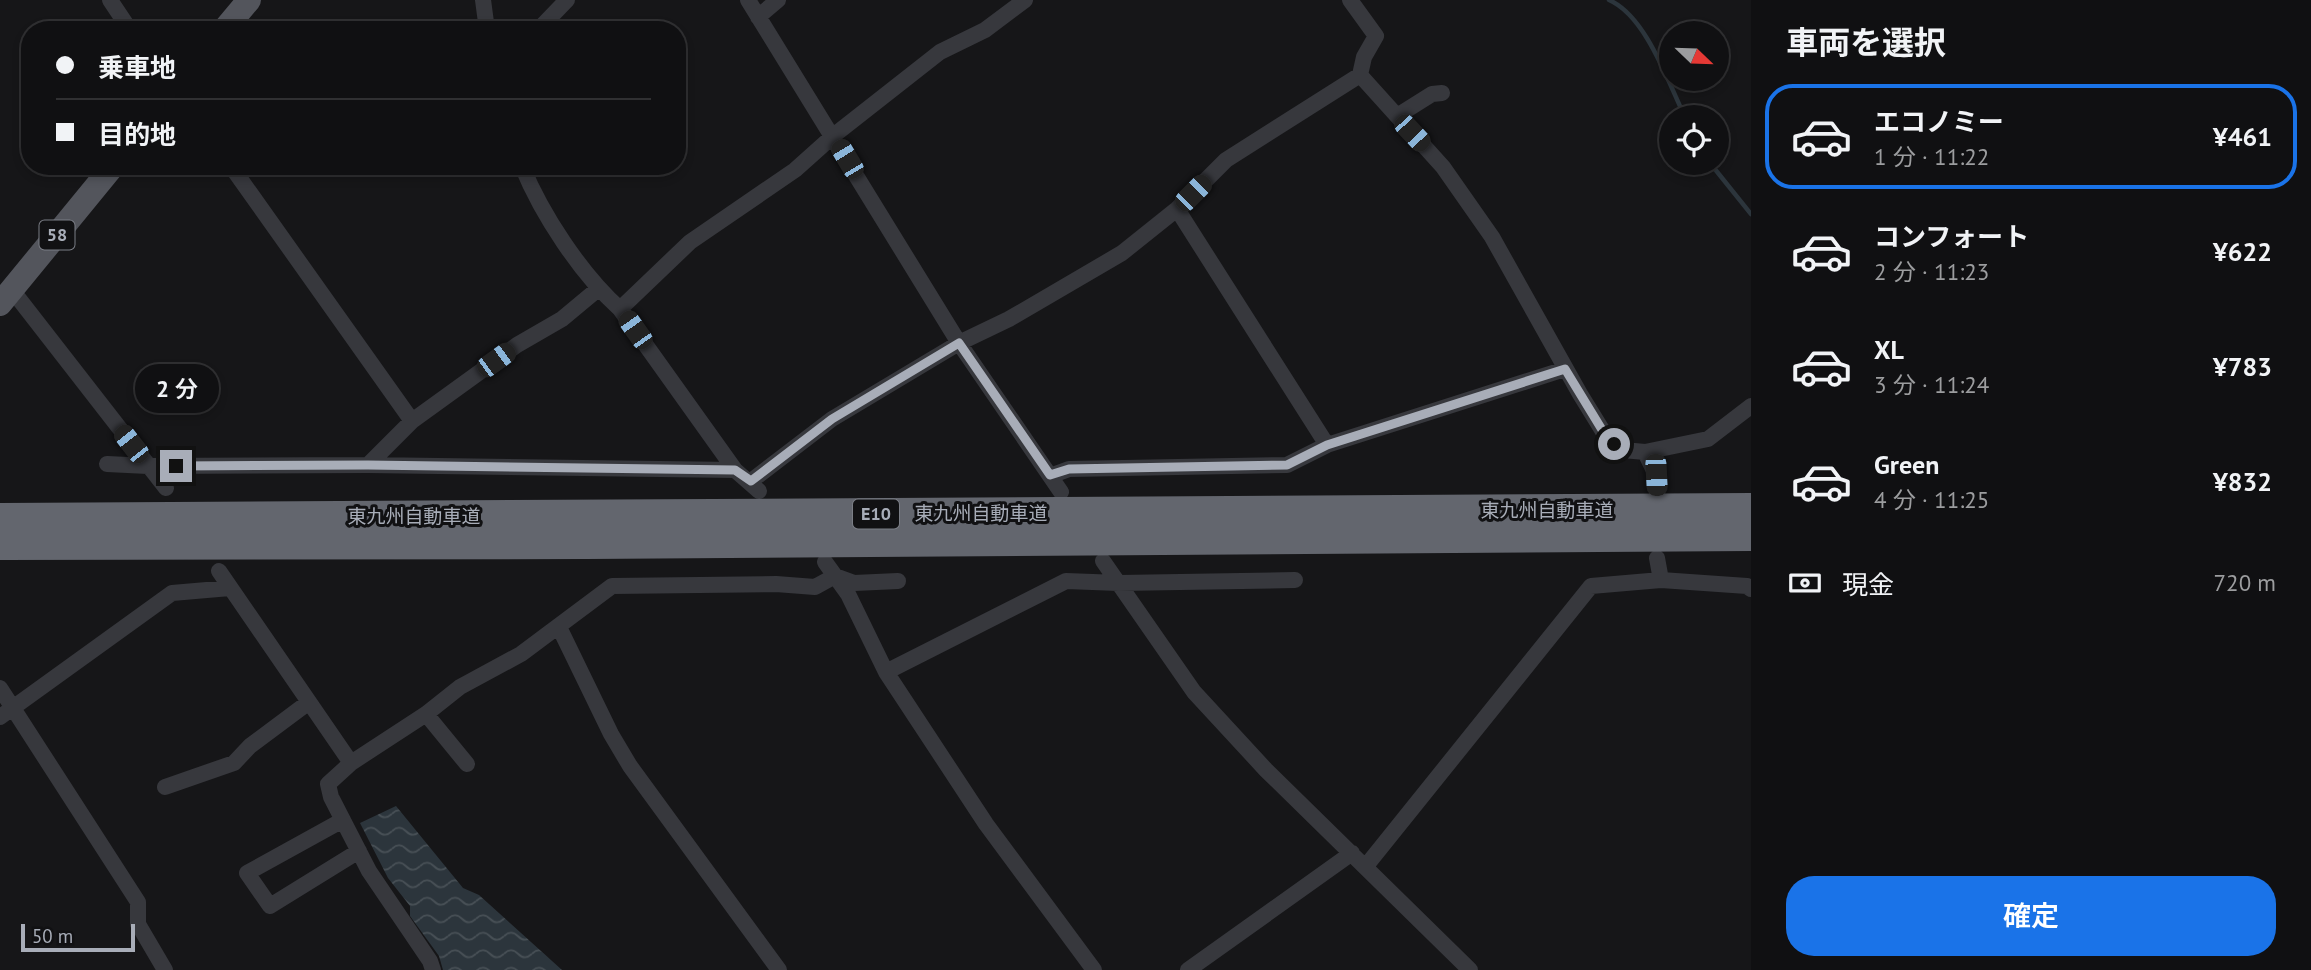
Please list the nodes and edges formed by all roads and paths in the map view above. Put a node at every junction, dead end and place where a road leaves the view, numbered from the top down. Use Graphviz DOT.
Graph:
graph roads {
  1 [pos="110,0"];
  2 [pos="248,0"];
  3 [pos="483,0"];
  4 [pos="567,0"];
  5 [pos="748,0"];
  6 [pos="778,0"];
  7 [pos="1024,0"];
  8 [pos="1350,0"];
  9 [pos="758,17"];
  10 [pos="124,21"];
  11 [pos="232,21"];
  12 [pos="486,21"];
  13 [pos="547,21"];
  14 [pos="1360,75"];
  15 [pos="1442,93"];
  16 [pos="1397,116"];
  17 [pos="833,136"];
  18 [pos="106,175"];
  19 [pos="237,175"];
  20 [pos="526,175"];
  21 [pos="1177,209"];
  22 [pos="598,289"];
  23 [pos="6,297"];
  24 [pos="620,309"];
  25 [pos="959,343"];
  26 [pos="1565,369"];
  27 [pos="1751,406"];
  28 [pos="412,422"];
  29 [pos="1327,445"];
  30 [pos="1645,452"];
  31 [pos="107,464"];
  32 [pos="368,465"];
  33 [pos="148,466"];
  34 [pos="735,470"];
  35 [pos="1050,475"];
  36 [pos="166,488"];
  37 [pos="1060,492"];
  38 [pos="1657,493"];
  39 [pos="1751,509"];
  40 [pos="0,518"];
  41 [pos="1751,536"];
  42 [pos="0,545"];
  43 [pos="1657,558"];
  44 [pos="1104,561"];
  45 [pos="830,569"];
  46 [pos="219,571"];
  47 [pos="1295,579"];
  48 [pos="1661,580"];
  49 [pos="898,581"];
  50 [pos="1119,583"];
  51 [pos="230,587"];
  52 [pos="1751,589"];
  53 [pos="559,627"];
  54 [pos="886,672"];
  55 [pos="0,688"];
  56 [pos="309,702"];
  57 [pos="14,707"];
  58 [pos="426,714"];
  59 [pos="0,717"];
  60 [pos="351,763"];
  61 [pos="467,764"];
  62 [pos="165,787"];
  63 [pos="343,820"];
  64 [pos="359,851"];
  65 [pos="1352,853"];
  66 [pos="1366,866"];
  67 [pos="165,970"];
  68 [pos="432,970"];
  69 [pos="779,970"];
  70 [pos="1094,970"];
  71 [pos="1188,970"];
  72 [pos="1471,970"];
  1 -- 10 [label="street"];
  2 -- 11 [label="main road"];
  3 -- 12 [label="street"];
  4 -- 13 [label="street"];
  5 -- 9 [label="street"];
  6 -- 9 [label="street"];
  7 -- 17 [label="street"];
  8 -- 14 [label="street"];
  9 -- 17 [label="street"];
  14 -- 16 [label="street"];
  14 -- 21 [label="street"];
  15 -- 16 [label="street"];
  16 -- 26 [label="street"];
  17 -- 24 [label="street"];
  17 -- 25 [label="street"];
  18 -- 23 [label="main road, 58"];
  19 -- 28 [label="street"];
  20 -- 22 [label="street"];
  21 -- 25 [label="street"];
  21 -- 29 [label="street"];
  22 -- 24 [label="street"];
  22 -- 28 [label="street"];
  23 -- 33 [label="street"];
  24 -- 34 [label="street"];
  25 -- 34 [label="street"];
  25 -- 35 [label="street"];
  26 -- 29 [label="street"];
  26 -- 30 [label="street"];
  27 -- 30 [label="street"];
  28 -- 32 [label="street"];
  29 -- 35 [label="street"];
  30 -- 38 [label="street"];
  31 -- 33 [label="street"];
  32 -- 33 [label="street"];
  32 -- 34 [label="street"];
  33 -- 36 [label="street"];
  35 -- 37 [label="street"];
  39 -- 40 [label="highway, 東九州自動車道 / E10"];
  41 -- 42 [label="highway, 東九州自動車道 / E10"];
  43 -- 48 [label="street"];
  44 -- 50 [label="street"];
  45 -- 49 [label="street"];
  45 -- 53 [label="street"];
  45 -- 54 [label="street"];
  46 -- 51 [label="street"];
  47 -- 50 [label="street"];
  48 -- 52 [label="street"];
  48 -- 66 [label="street"];
  50 -- 54 [label="street"];
  50 -- 65 [label="street"];
  51 -- 56 [label="street"];
  51 -- 57 [label="street"];
  53 -- 58 [label="street"];
  53 -- 69 [label="street"];
  54 -- 70 [label="street"];
  55 -- 57 [label="street"];
  56 -- 60 [label="street"];
  56 -- 62 [label="street"];
  57 -- 59 [label="street"];
  57 -- 67 [label="street"];
  58 -- 60 [label="street"];
  58 -- 61 [label="street"];
  60 -- 63 [label="street"];
  63 -- 64 [label="street"];
  63 -- 64 [label="street"];
  64 -- 68 [label="street"];
  65 -- 66 [label="street"];
  65 -- 71 [label="street"];
  66 -- 72 [label="street"];
}
